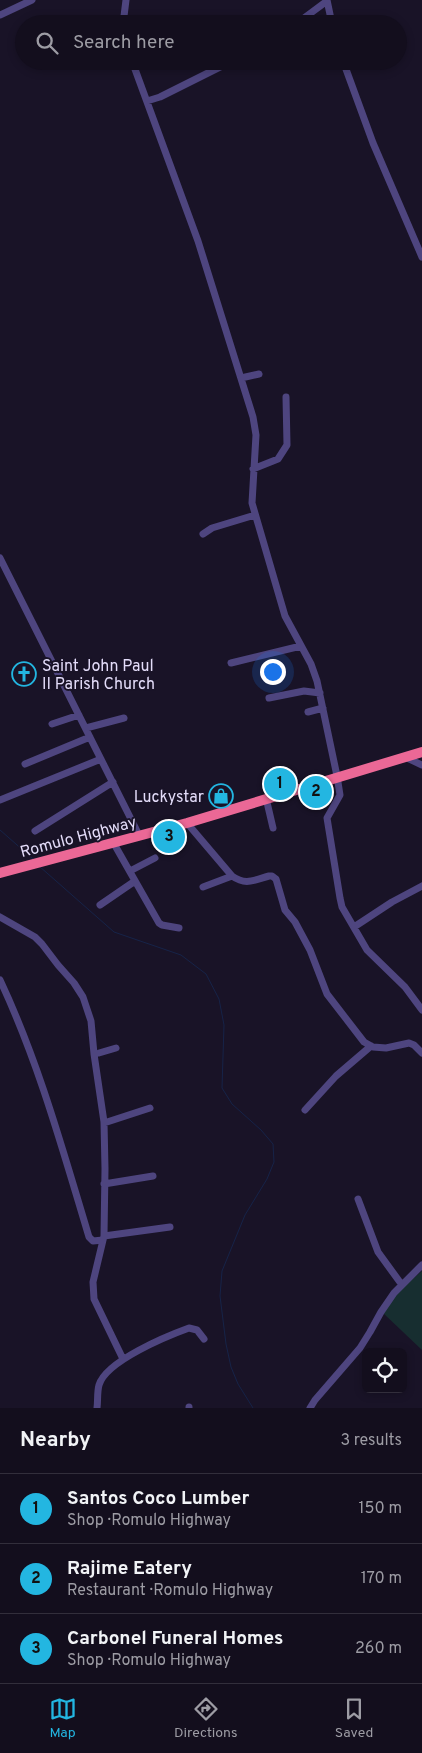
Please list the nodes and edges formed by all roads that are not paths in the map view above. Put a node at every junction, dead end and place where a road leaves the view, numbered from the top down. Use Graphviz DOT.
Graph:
graph roads {
  1 [pos="32,0"];
  2 [pos="126,0"];
  3 [pos="327,1"];
  4 [pos="0,15"];
  5 [pos="124,15"];
  6 [pos="308,15"];
  7 [pos="330,15"];
  8 [pos="135,70"];
  9 [pos="214,70"];
  10 [pos="346,70"];
  11 [pos="147,101"];
  12 [pos="422,257"];
  13 [pos="259,374"];
  14 [pos="241,378"];
  15 [pos="286,397"];
  16 [pos="254,469"];
  17 [pos="256,515"];
  18 [pos="203,534"];
  19 [pos="0,558"];
  20 [pos="300,646"];
  21 [pos="231,663"];
  22 [pos="320,693"];
  23 [pos="268,698"];
  24 [pos="323,708"];
  25 [pos="308,712"];
  26 [pos="79,715"];
  27 [pos="124,718"];
  28 [pos="52,724"];
  29 [pos="86,728"];
  30 [pos="90,737"];
  31 [pos="422,752"];
  32 [pos="405,756"];
  33 [pos="101,759"];
  34 [pos="25,764"];
  35 [pos="422,765"];
  36 [pos="337,776"];
  37 [pos="113,782"];
  38 [pos="266,798"];
  39 [pos="0,800"];
  40 [pos="187,823"];
  41 [pos="272,828"];
  42 [pos="35,831"];
  43 [pos="139,834"];
  44 [pos="113,842"];
  45 [pos="155,858"];
  46 [pos="130,871"];
  47 [pos="0,873"];
  48 [pos="232,876"];
  49 [pos="135,880"];
  50 [pos="422,886"];
  51 [pos="203,887"];
  52 [pos="100,905"];
  53 [pos="0,917"];
  54 [pos="354,927"];
  55 [pos="179,928"];
  56 [pos="0,980"];
  57 [pos="422,1010"];
  58 [pos="371,1046"];
  59 [pos="116,1048"];
  60 [pos="422,1053"];
  61 [pos="96,1054"];
  62 [pos="150,1108"];
  63 [pos="305,1110"];
  64 [pos="104,1123"];
  65 [pos="153,1176"];
  66 [pos="104,1184"];
  67 [pos="358,1200"];
  68 [pos="170,1227"];
  69 [pos="103,1238"];
  70 [pos="422,1265"];
  71 [pos="402,1285"];
  72 [pos="204,1339"];
  73 [pos="123,1359"];
  74 [pos="97,1408"];
  75 [pos="310,1408"];
  1 -- 4 [label="street"];
  2 -- 5 [label="street"];
  3 -- 6 [label="street"];
  3 -- 7 [label="street"];
  8 -- 11 [label="street"];
  9 -- 11 [label="street"];
  10 -- 12 [label="street"];
  11 -- 14 [label="street"];
  13 -- 14 [label="street"];
  14 -- 16 [label="street"];
  15 -- 16 [label="street"];
  16 -- 17 [label="street"];
  17 -- 18 [label="street"];
  17 -- 20 [label="street"];
  19 -- 26 [label="street"];
  20 -- 21 [label="street"];
  20 -- 22 [label="street"];
  22 -- 23 [label="street"];
  22 -- 24 [label="street"];
  24 -- 25 [label="street"];
  24 -- 36 [label="street"];
  26 -- 28 [label="street"];
  26 -- 29 [label="street"];
  27 -- 29 [label="street"];
  29 -- 30 [label="street"];
  30 -- 33 [label="street"];
  30 -- 34 [label="street"];
  31 -- 32 [label="highway, Romulo Highway"];
  32 -- 35 [label="street"];
  32 -- 36 [label="highway, Romulo Highway"];
  33 -- 37 [label="street"];
  33 -- 39 [label="street"];
  36 -- 38 [label="highway, Romulo Highway"];
  36 -- 54 [label="street"];
  37 -- 42 [label="street"];
  37 -- 43 [label="street"];
  38 -- 40 [label="highway, Romulo Highway"];
  38 -- 41 [label="street"];
  40 -- 43 [label="highway, Romulo Highway"];
  40 -- 48 [label="street"];
  43 -- 44 [label="highway, Romulo Highway"];
  44 -- 46 [label="street"];
  44 -- 47 [label="highway, Romulo Highway"];
  45 -- 46 [label="street"];
  46 -- 49 [label="street"];
  48 -- 51 [label="street"];
  48 -- 58 [label="street"];
  49 -- 52 [label="street"];
  49 -- 55 [label="street"];
  50 -- 54 [label="street"];
  53 -- 61 [label="street"];
  54 -- 57 [label="street"];
  56 -- 69 [label="street"];
  58 -- 60 [label="street"];
  58 -- 63 [label="street"];
  59 -- 61 [label="street"];
  61 -- 64 [label="street"];
  62 -- 64 [label="street"];
  64 -- 66 [label="street"];
  65 -- 66 [label="street"];
  66 -- 69 [label="street"];
  67 -- 71 [label="street"];
  68 -- 69 [label="street"];
  69 -- 73 [label="street"];
  70 -- 71 [label="street"];
  71 -- 75 [label="street"];
  72 -- 73 [label="street"];
  73 -- 74 [label="street"];
}
